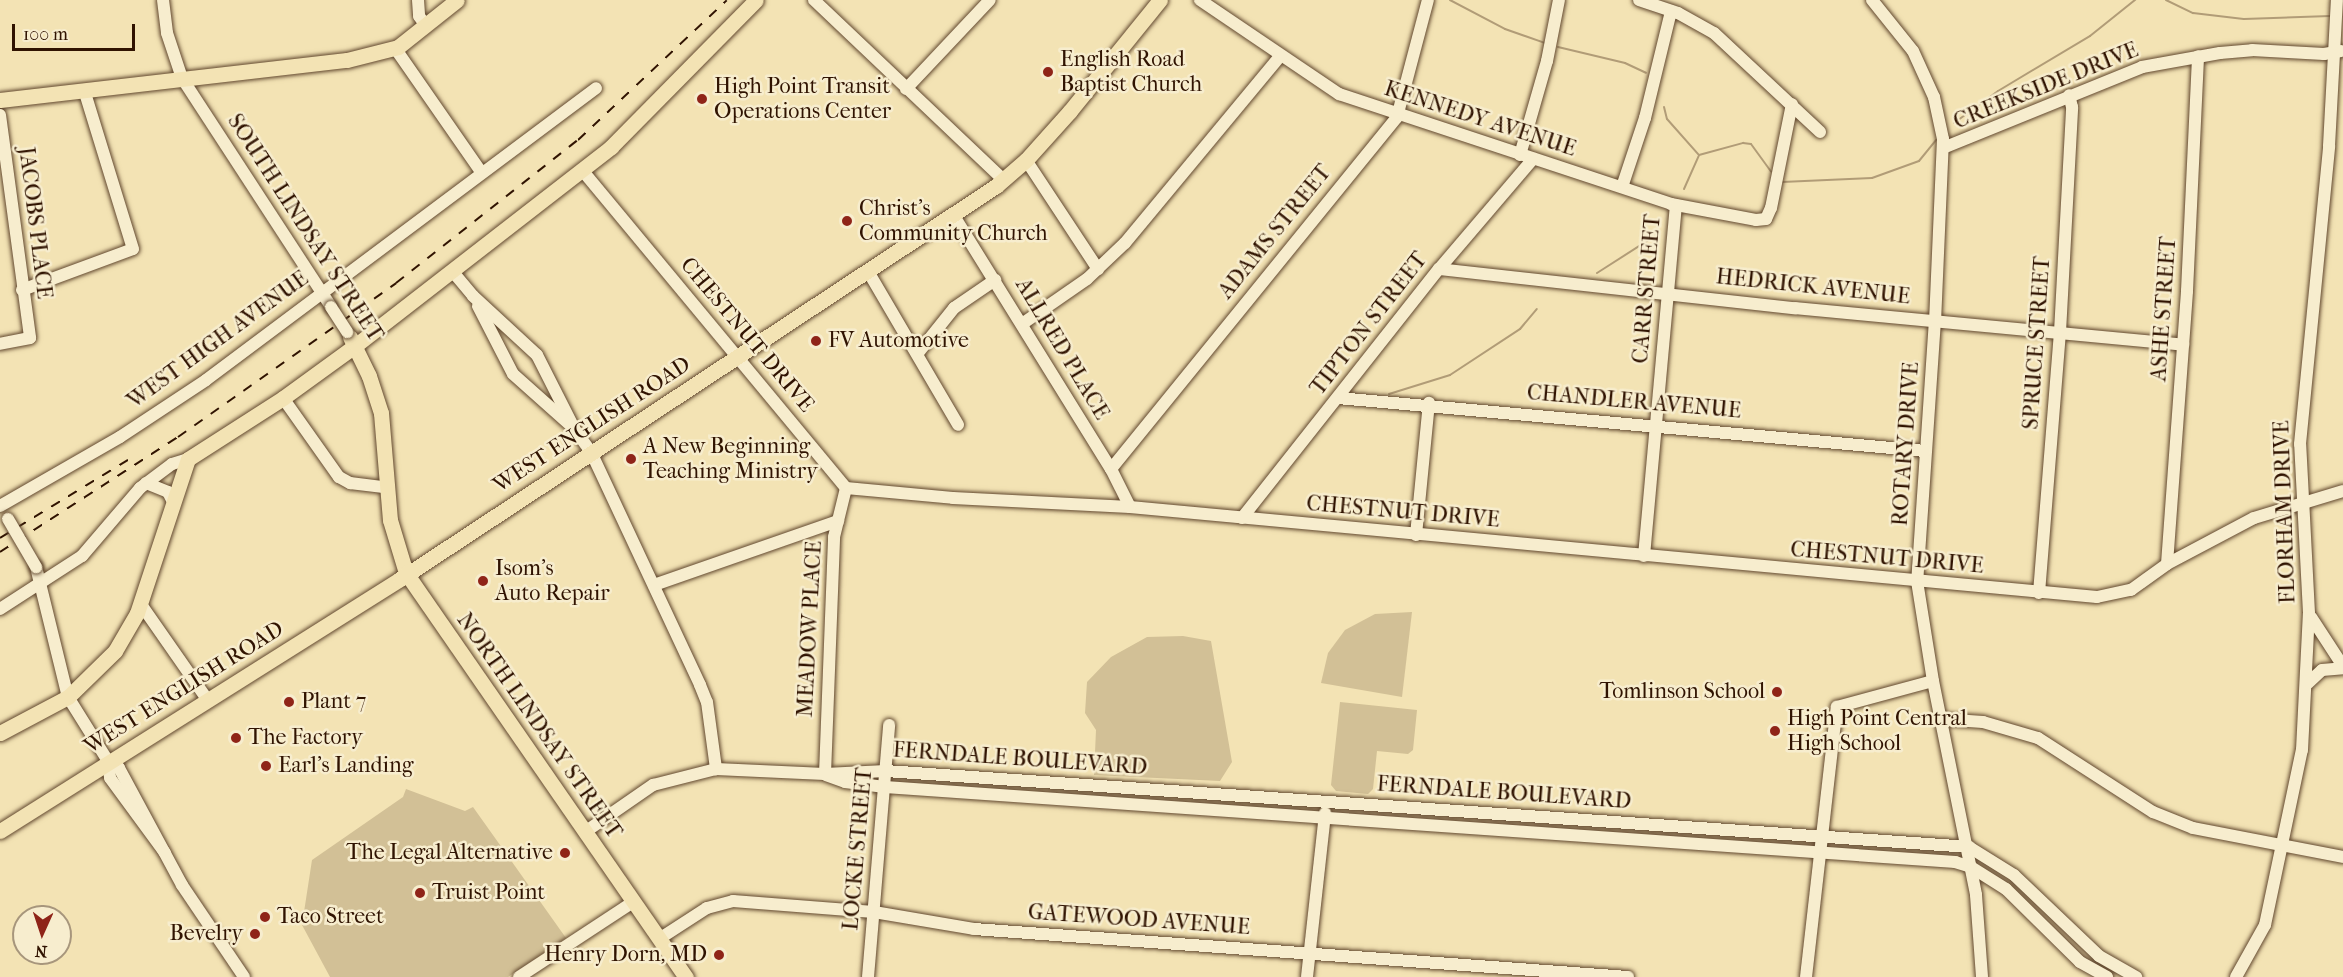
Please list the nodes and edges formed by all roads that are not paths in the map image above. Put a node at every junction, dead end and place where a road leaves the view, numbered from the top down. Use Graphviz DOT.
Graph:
graph roads {
  1 [pos="163,0"];
  2 [pos="418,0"];
  3 [pos="457,0"];
  4 [pos="756,0"];
  5 [pos="814,0"];
  6 [pos="990,0"];
  7 [pos="1160,0"];
  8 [pos="1200,0"];
  9 [pos="1428,0"];
  10 [pos="1559,0"];
  11 [pos="1639,0"];
  12 [pos="1872,0"];
  13 [pos="2337,0"];
  14 [pos="1671,11"];
  15 [pos="426,26"];
  16 [pos="394,48"];
  17 [pos="2339,52"];
  18 [pos="1280,56"];
  19 [pos="2198,56"];
  20 [pos="182,78"];
  21 [pos="596,88"];
  22 [pos="906,89"];
  23 [pos="84,90"];
  24 [pos="2069,95"];
  25 [pos="0,100"];
  26 [pos="1792,104"];
  27 [pos="1398,114"];
  28 [pos="0,115"];
  29 [pos="1820,132"];
  30 [pos="1943,148"];
  31 [pos="1520,155"];
  32 [pos="1533,159"];
  33 [pos="1026,160"];
  34 [pos="582,170"];
  35 [pos="482,172"];
  36 [pos="1004,180"];
  37 [pos="1622,187"];
  38 [pos="1676,205"];
  39 [pos="954,216"];
  40 [pos="1098,269"];
  41 [pos="1439,269"];
  42 [pos="453,272"];
  43 [pos="869,273"];
  44 [pos="995,280"];
  45 [pos="22,290"];
  46 [pos="321,292"];
  47 [pos="1667,292"];
  48 [pos="473,297"];
  49 [pos="1935,320"];
  50 [pos="1022,324"];
  51 [pos="2060,332"];
  52 [pos="351,338"];
  53 [pos="0,344"];
  54 [pos="2183,345"];
  55 [pos="918,353"];
  56 [pos="739,357"];
  57 [pos="283,398"];
  58 [pos="1338,398"];
  59 [pos="1429,403"];
  60 [pos="958,424"];
  61 [pos="1656,425"];
  62 [pos="575,430"];
  63 [pos="1925,451"];
  64 [pos="591,452"];
  65 [pos="188,459"];
  66 [pos="1112,469"];
  67 [pos="146,483"];
  68 [pos="388,488"];
  69 [pos="846,488"];
  70 [pos="2343,491"];
  71 [pos="173,502"];
  72 [pos="2302,502"];
  73 [pos="0,505"];
  74 [pos="1130,507"];
  75 [pos="1242,518"];
  76 [pos="838,521"];
  77 [pos="1416,535"];
  78 [pos="1644,556"];
  79 [pos="2167,564"];
  80 [pos="406,573"];
  81 [pos="1917,581"];
  82 [pos="41,583"];
  83 [pos="654,585"];
  84 [pos="2039,593"];
  85 [pos="140,603"];
  86 [pos="0,609"];
  87 [pos="2309,613"];
  88 [pos="2343,667"];
  89 [pos="1933,681"];
  90 [pos="2308,683"];
  91 [pos="68,697"];
  92 [pos="207,699"];
  93 [pos="1940,719"];
  94 [pos="889,725"];
  95 [pos="0,733"];
  96 [pos="108,761"];
  97 [pos="716,769"];
  98 [pos="886,771"];
  99 [pos="825,774"];
  100 [pos="885,786"];
  101 [pos="1326,802"];
  102 [pos="1324,818"];
  103 [pos="0,831"];
  104 [pos="585,832"];
  105 [pos="1821,837"];
  106 [pos="2284,846"];
  107 [pos="1969,847"];
  108 [pos="1821,853"];
  109 [pos="2343,857"];
  110 [pos="1971,867"];
  111 [pos="633,902"];
  112 [pos="874,912"];
  113 [pos="658,939"];
  114 [pos="1310,953"];
  115 [pos="238,975"];
  116 [pos="519,977"];
  117 [pos="686,977"];
  118 [pos="868,977"];
  119 [pos="1307,977"];
  120 [pos="1628,977"];
  121 [pos="1806,977"];
  122 [pos="1983,977"];
  123 [pos="2107,977"];
  124 [pos="2136,977"];
  125 [pos="2236,977"];
  1 -- 20 [label="street, SOUTH LINDSAY STREET"];
  2 -- 15 [label="street"];
  3 -- 15 [label="main road"];
  4 -- 34 [label="main road"];
  5 -- 22 [label="street"];
  6 -- 22 [label="street"];
  7 -- 33 [label="main road, WEST ENGLISH ROAD"];
  8 -- 18 [label="street, KENNEDY AVENUE"];
  9 -- 27 [label="street, ADAMS STREET"];
  10 -- 31 [label="street"];
  11 -- 14 [label="street"];
  12 -- 30 [label="street, ROTARY DRIVE"];
  13 -- 17 [label="street, FLORHAM DRIVE"];
  14 -- 26 [label="street"];
  14 -- 37 [label="street, CARR STREET"];
  15 -- 16 [label="main road"];
  16 -- 20 [label="main road"];
  16 -- 35 [label="street"];
  17 -- 19 [label="street, CREEKSIDE DRIVE"];
  17 -- 72 [label="street, FLORHAM DRIVE"];
  18 -- 27 [label="street, KENNEDY AVENUE"];
  18 -- 40 [label="street"];
  19 -- 24 [label="street, CREEKSIDE DRIVE"];
  19 -- 54 [label="street, ASHE STREET"];
  20 -- 23 [label="main road"];
  20 -- 46 [label="street, SOUTH LINDSAY STREET"];
  21 -- 35 [label="street, WEST HIGH AVENUE"];
  22 -- 36 [label="street"];
  23 -- 25 [label="main road"];
  23 -- 45 [label="street"];
  24 -- 30 [label="street, CREEKSIDE DRIVE"];
  24 -- 51 [label="street, SPRUCE STREET"];
  26 -- 29 [label="street"];
  26 -- 38 [label="street, KENNEDY AVENUE"];
  27 -- 31 [label="street, KENNEDY AVENUE"];
  27 -- 66 [label="street, ADAMS STREET"];
  28 -- 45 [label="street, JACOBS PLACE"];
  30 -- 49 [label="street, ROTARY DRIVE"];
  31 -- 32 [label="street, KENNEDY AVENUE"];
  32 -- 37 [label="street, KENNEDY AVENUE"];
  32 -- 41 [label="street, TIPTON STREET"];
  33 -- 36 [label="main road, WEST ENGLISH ROAD"];
  33 -- 40 [label="street"];
  34 -- 42 [label="main road"];
  34 -- 56 [label="street, CHESTNUT DRIVE"];
  35 -- 46 [label="street, WEST HIGH AVENUE"];
  36 -- 39 [label="main road, WEST ENGLISH ROAD"];
  37 -- 38 [label="street, KENNEDY AVENUE"];
  38 -- 47 [label="street, CARR STREET"];
  39 -- 43 [label="main road, WEST ENGLISH ROAD"];
  39 -- 44 [label="street, ALLRED PLACE"];
  40 -- 50 [label="street"];
  41 -- 47 [label="street, HEDRICK AVENUE"];
  41 -- 58 [label="street, TIPTON STREET"];
  42 -- 48 [label="street"];
  42 -- 52 [label="main road"];
  43 -- 55 [label="street"];
  43 -- 56 [label="main road, WEST ENGLISH ROAD"];
  44 -- 50 [label="street, ALLRED PLACE"];
  44 -- 55 [label="street"];
  45 -- 53 [label="street, JACOBS PLACE"];
  46 -- 52 [label="street, SOUTH LINDSAY STREET, bridge"];
  46 -- 73 [label="street, WEST HIGH AVENUE"];
  47 -- 49 [label="street, HEDRICK AVENUE"];
  47 -- 61 [label="street, CARR STREET"];
  48 -- 62 [label="street"];
  48 -- 62 [label="street"];
  49 -- 51 [label="street, HEDRICK AVENUE"];
  49 -- 63 [label="street, ROTARY DRIVE"];
  50 -- 66 [label="street, ALLRED PLACE"];
  51 -- 54 [label="street, HEDRICK AVENUE"];
  51 -- 84 [label="street, SPRUCE STREET"];
  52 -- 57 [label="main road"];
  52 -- 68 [label="main road, SOUTH LINDSAY STREET"];
  54 -- 79 [label="street, ASHE STREET"];
  55 -- 60 [label="street"];
  56 -- 64 [label="main road, WEST ENGLISH ROAD"];
  56 -- 69 [label="street, CHESTNUT DRIVE"];
  57 -- 65 [label="main road"];
  57 -- 68 [label="street"];
  58 -- 59 [label="street, CHANDLER AVENUE"];
  58 -- 75 [label="street, TIPTON STREET"];
  59 -- 61 [label="street, CHANDLER AVENUE"];
  59 -- 77 [label="street"];
  61 -- 63 [label="street, CHANDLER AVENUE"];
  61 -- 78 [label="street, CARR STREET"];
  62 -- 64 [label="street"];
  63 -- 81 [label="street, ROTARY DRIVE"];
  64 -- 80 [label="main road, WEST ENGLISH ROAD"];
  64 -- 83 [label="street"];
  65 -- 67 [label="street"];
  65 -- 71 [label="main road"];
  66 -- 74 [label="street, ALLRED PLACE"];
  67 -- 71 [label="street"];
  67 -- 82 [label="street"];
  68 -- 80 [label="main road, NORTH LINDSAY STREET"];
  69 -- 74 [label="street, CHESTNUT DRIVE"];
  69 -- 76 [label="street, MEADOW PLACE"];
  70 -- 72 [label="street, CHESTNUT DRIVE"];
  71 -- 85 [label="main road"];
  72 -- 79 [label="street, CHESTNUT DRIVE"];
  72 -- 87 [label="street, FLORHAM DRIVE"];
  73 -- 82 [label="street, bridge"];
  74 -- 75 [label="street, CHESTNUT DRIVE"];
  75 -- 77 [label="street, CHESTNUT DRIVE"];
  76 -- 83 [label="street"];
  76 -- 99 [label="street, MEADOW PLACE"];
  77 -- 78 [label="street, CHESTNUT DRIVE"];
  78 -- 81 [label="street, CHESTNUT DRIVE"];
  79 -- 84 [label="street, CHESTNUT DRIVE"];
  80 -- 92 [label="main road, WEST ENGLISH ROAD"];
  80 -- 104 [label="main road, NORTH LINDSAY STREET"];
  81 -- 84 [label="street, CHESTNUT DRIVE"];
  81 -- 89 [label="street, ROTARY DRIVE"];
  82 -- 86 [label="street"];
  82 -- 91 [label="street"];
  83 -- 97 [label="street"];
  85 -- 91 [label="main road"];
  85 -- 92 [label="street"];
  87 -- 88 [label="street"];
  87 -- 90 [label="street, FLORHAM DRIVE"];
  88 -- 90 [label="street"];
  89 -- 93 [label="street, ROTARY DRIVE"];
  89 -- 105 [label="street"];
  90 -- 106 [label="street, FLORHAM DRIVE"];
  91 -- 95 [label="main road"];
  91 -- 96 [label="street"];
  92 -- 96 [label="main road, WEST ENGLISH ROAD"];
  93 -- 106 [label="street"];
  93 -- 107 [label="street, ROTARY DRIVE"];
  94 -- 98 [label="street, LOCKE STREET"];
  96 -- 103 [label="main road, WEST ENGLISH ROAD"];
  96 -- 115 [label="street"];
  97 -- 99 [label="street, FERNDALE BOULEVARD"];
  97 -- 104 [label="street, FERNDALE BOULEVARD"];
  98 -- 99 [label="street, FERNDALE BOULEVARD"];
  98 -- 100 [label="street, LOCKE STREET"];
  98 -- 101 [label="street, FERNDALE BOULEVARD"];
  99 -- 100 [label="street, FERNDALE BOULEVARD"];
  100 -- 102 [label="street, FERNDALE BOULEVARD"];
  100 -- 112 [label="street, LOCKE STREET"];
  101 -- 102 [label="street"];
  101 -- 105 [label="street, FERNDALE BOULEVARD"];
  102 -- 108 [label="street, FERNDALE BOULEVARD"];
  102 -- 114 [label="street"];
  104 -- 111 [label="main road, NORTH LINDSAY STREET"];
  105 -- 107 [label="street, FERNDALE BOULEVARD"];
  105 -- 108 [label="street"];
  106 -- 109 [label="street"];
  106 -- 125 [label="street, FLORHAM DRIVE"];
  107 -- 110 [label="street, ROTARY DRIVE"];
  107 -- 124 [label="street, FERNDALE BOULEVARD"];
  108 -- 110 [label="street, FERNDALE BOULEVARD"];
  108 -- 121 [label="street"];
  110 -- 122 [label="street, ROTARY DRIVE"];
  110 -- 123 [label="street, FERNDALE BOULEVARD"];
  111 -- 113 [label="main road, NORTH LINDSAY STREET"];
  111 -- 116 [label="street"];
  112 -- 113 [label="street, GATEWOOD AVENUE"];
  112 -- 114 [label="street, GATEWOOD AVENUE"];
  112 -- 118 [label="street, LOCKE STREET"];
  113 -- 117 [label="main road, NORTH LINDSAY STREET"];
  114 -- 119 [label="street"];
  114 -- 120 [label="street, GATEWOOD AVENUE"];
}
